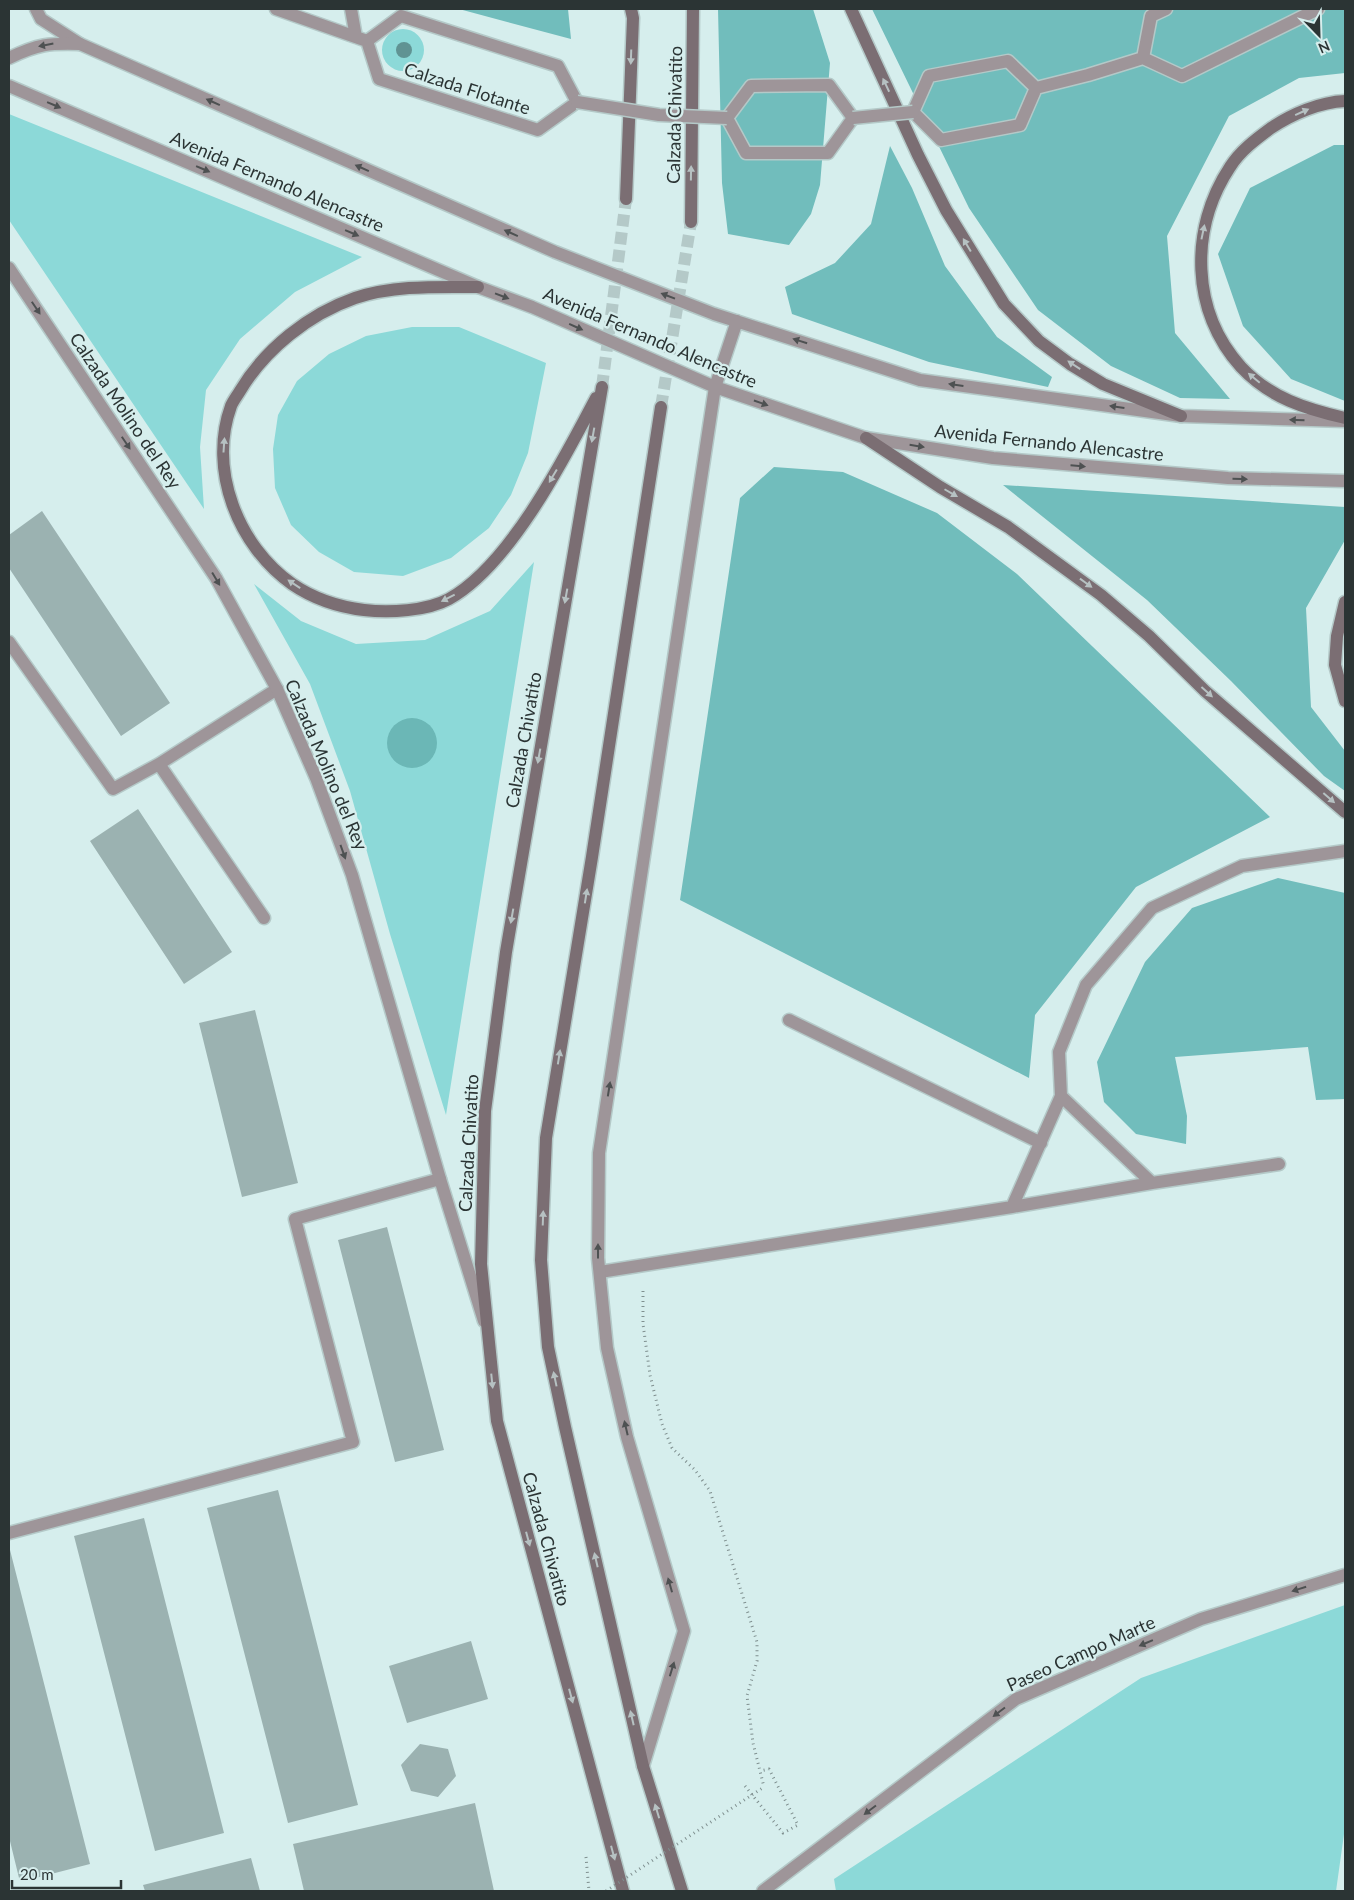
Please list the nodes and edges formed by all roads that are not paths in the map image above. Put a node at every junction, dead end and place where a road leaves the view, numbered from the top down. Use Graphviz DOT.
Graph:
graph roads {
  1 [pos="36,9"];
  2 [pos="276,9"];
  3 [pos="350,9"];
  4 [pos="631,9"];
  5 [pos="693,9"];
  6 [pos="851,9"];
  7 [pos="1166,9"];
  8 [pos="1318,9"];
  9 [pos="362,39"];
  10 [pos="80,44"];
  11 [pos="9,58"];
  12 [pos="1143,58"];
  13 [pos="9,86"];
  14 [pos="1036,88"];
  15 [pos="1345,101"];
  16 [pos="577,102"];
  17 [pos="913,112"];
  18 [pos="726,118"];
  19 [pos="853,118"];
  20 [pos="626,199"];
  21 [pos="691,222"];
  22 [pos="9,268"];
  23 [pos="478,287"];
  24 [pos="736,321"];
  25 [pos="715,387"];
  26 [pos="661,407"];
  27 [pos="1181,416"];
  28 [pos="1345,420"];
  29 [pos="866,438"];
  30 [pos="1345,481"];
  31 [pos="1345,602"];
  32 [pos="9,642"];
  33 [pos="276,689"];
  34 [pos="1345,701"];
  35 [pos="160,764"];
  36 [pos="1345,812"];
  37 [pos="1345,851"];
  38 [pos="264,918"];
  39 [pos="789,1020"];
  40 [pos="1061,1096"];
  41 [pos="1041,1143"];
  42 [pos="1279,1164"];
  43 [pos="440,1179"];
  44 [pos="1152,1183"];
  45 [pos="1012,1207"];
  46 [pos="600,1272"];
  47 [pos="487,1332"];
  48 [pos="9,1533"];
  49 [pos="1345,1575"];
  50 [pos="642,1766"];
  51 [pos="623,1891"];
  52 [pos="682,1891"];
  53 [pos="763,1891"];
  1 -- 10 [label="street"];
  2 -- 9 [label="street"];
  3 -- 9 [label="street"];
  4 -- 20 [label="main road, one-way"];
  21 -- 5 [label="main road, Calzada Chivatito, one-way"];
  27 -- 6 [label="main road, one-way"];
  7 -- 12 [label="street"];
  8 -- 12 [label="street"];
  9 -- 16 [label="street"];
  9 -- 16 [label="street, Calzada Flotante"];
  10 -- 11 [label="street, one-way"];
  24 -- 10 [label="street, one-way"];
  12 -- 14 [label="street"];
  13 -- 23 [label="street, Avenida Fernando Alencastre, one-way"];
  14 -- 17 [label="street"];
  14 -- 17 [label="street"];
  28 -- 15 [label="main road, one-way"];
  16 -- 18 [label="street, bridge"];
  17 -- 19 [label="street, bridge"];
  18 -- 19 [label="street"];
  18 -- 19 [label="street"];
  22 -- 33 [label="street, Calzada Molino del Rey, one-way"];
  23 -- 25 [label="street, Avenida Fernando Alencastre, one-way"];
  23 -- 47 [label="main road, Calzada Chivatito"];
  24 -- 25 [label="street"];
  27 -- 24 [label="street, one-way"];
  25 -- 29 [label="street, Avenida Fernando Alencastre, one-way"];
  46 -- 25 [label="street, one-way"];
  50 -- 26 [label="main road, one-way"];
  28 -- 27 [label="street, one-way"];
  29 -- 30 [label="street, Avenida Fernando Alencastre, one-way"];
  29 -- 36 [label="main road, one-way"];
  31 -- 34 [label="main road"];
  32 -- 35 [label="street"];
  33 -- 35 [label="street"];
  33 -- 43 [label="street, Calzada Molino del Rey, one-way"];
  35 -- 38 [label="street"];
  37 -- 40 [label="street"];
  39 -- 41 [label="street"];
  40 -- 41 [label="street"];
  40 -- 44 [label="street"];
  41 -- 45 [label="street"];
  42 -- 44 [label="street"];
  43 -- 47 [label="street, Calzada Molino del Rey"];
  43 -- 48 [label="street"];
  44 -- 45 [label="street"];
  45 -- 46 [label="street"];
  50 -- 46 [label="street, one-way"];
  47 -- 51 [label="main road, Calzada Chivatito, one-way"];
  49 -- 53 [label="street, Paseo Campo Marte, one-way"];
  52 -- 50 [label="main road, one-way"];
}
